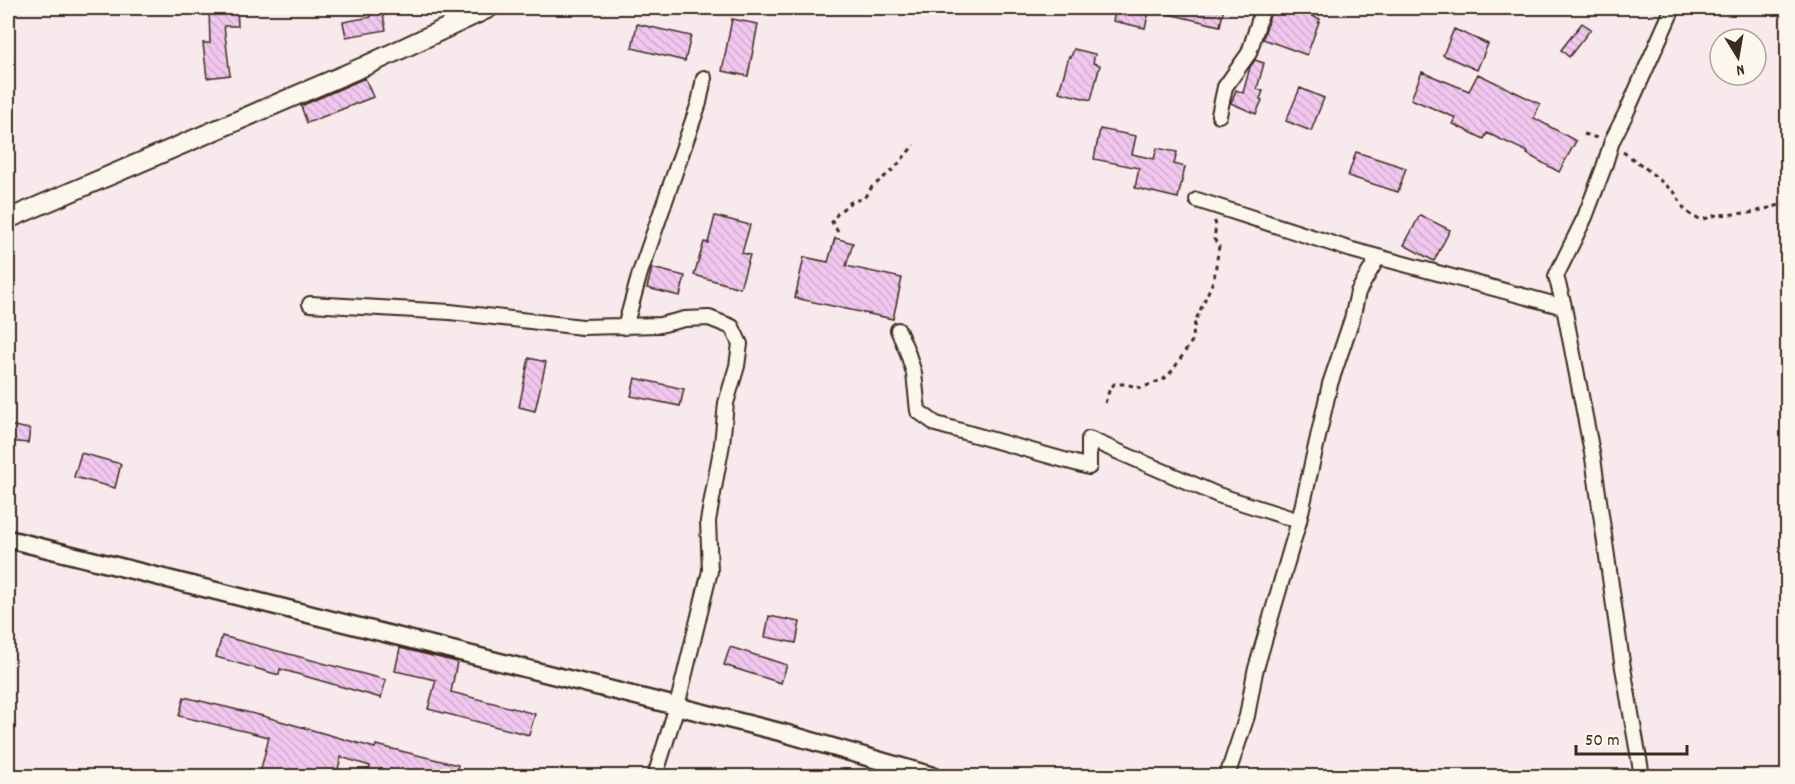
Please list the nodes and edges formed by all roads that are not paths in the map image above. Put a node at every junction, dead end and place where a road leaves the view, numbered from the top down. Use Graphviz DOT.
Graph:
graph roads {
  1 [pos="489,8"];
  2 [pos="1263,8"];
  3 [pos="1673,8"];
  4 [pos="704,78"];
  5 [pos="1219,115"];
  6 [pos="1197,200"];
  7 [pos="8,219"];
  8 [pos="1378,256"];
  9 [pos="310,304"];
  10 [pos="1564,307"];
  11 [pos="625,327"];
  12 [pos="898,330"];
  13 [pos="1299,521"];
  14 [pos="8,539"];
  15 [pos="677,706"];
  16 [pos="655,777"];
  17 [pos="933,777"];
  18 [pos="1227,777"];
  19 [pos="1642,777"];
  1 -- 7 [label="main road"];
  2 -- 5 [label="street"];
  3 -- 10 [label="street"];
  4 -- 11 [label="street"];
  6 -- 8 [label="street"];
  8 -- 10 [label="street"];
  8 -- 13 [label="street"];
  9 -- 11 [label="street"];
  10 -- 19 [label="street"];
  11 -- 15 [label="street"];
  12 -- 13 [label="street"];
  13 -- 18 [label="street"];
  14 -- 15 [label="street"];
  15 -- 16 [label="street"];
  15 -- 17 [label="street"];
}
